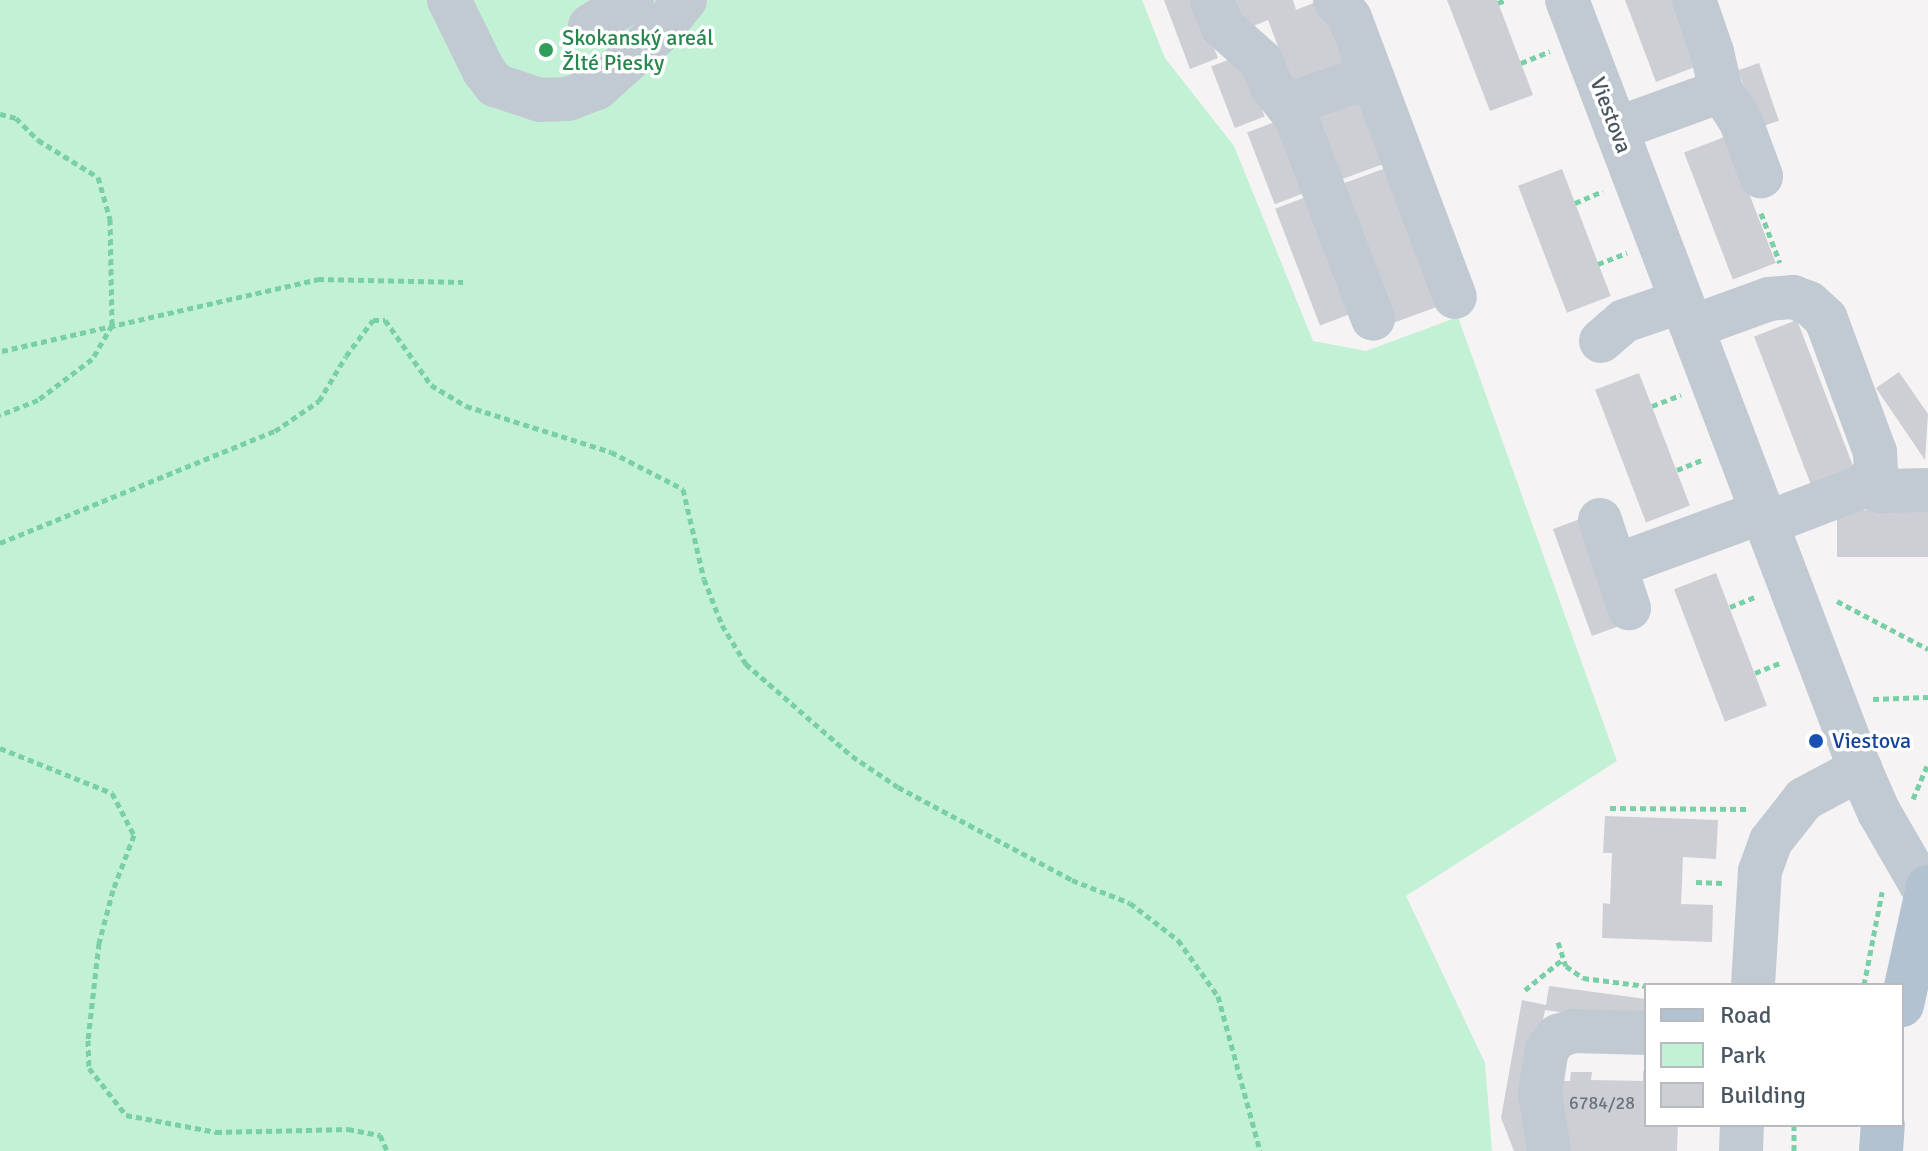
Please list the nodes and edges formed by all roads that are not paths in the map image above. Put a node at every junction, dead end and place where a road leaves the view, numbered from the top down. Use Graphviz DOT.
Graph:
graph roads {
  1 [pos="449,0"];
  2 [pos="632,0"];
  3 [pos="685,0"];
  4 [pos="1212,0"];
  5 [pos="1335,0"];
  6 [pos="1567,0"];
  7 [pos="1694,0"];
  8 [pos="590,26"];
  9 [pos="1365,60"];
  10 [pos="1721,91"];
  11 [pos="1287,105"];
  12 [pos="1616,129"];
  13 [pos="1761,176"];
  14 [pos="1455,297"];
  15 [pos="1687,314"];
  16 [pos="1373,319"];
  17 [pos="1601,341"];
  18 [pos="1864,486"];
  19 [pos="1928,490"];
  20 [pos="1765,518"];
  21 [pos="1600,520"];
  22 [pos="1615,566"];
  23 [pos="1629,608"];
  24 [pos="1860,769"];
  25 [pos="1927,893"];
  26 [pos="1753,983"];
  27 [pos="1904,996"];
  28 [pos="1644,1033"];
  29 [pos="1742,1127"];
  30 [pos="1883,1127"];
  31 [pos="1549,1151"];
  32 [pos="1741,1151"];
  33 [pos="1881,1151"];
  1 -- 3 [label="street"];
  2 -- 8 [label="street"];
  4 -- 11 [label="street"];
  5 -- 9 [label="street"];
  6 -- 12 [label="street, Viestova"];
  7 -- 10 [label="street"];
  9 -- 11 [label="street"];
  9 -- 14 [label="street"];
  10 -- 12 [label="street"];
  10 -- 13 [label="street"];
  11 -- 16 [label="street"];
  12 -- 15 [label="street, Viestova"];
  15 -- 17 [label="street"];
  15 -- 18 [label="street"];
  15 -- 20 [label="street, Viestova"];
  18 -- 19 [label="street"];
  18 -- 20 [label="street"];
  20 -- 22 [label="street"];
  20 -- 24 [label="street, Viestova"];
  21 -- 22 [label="street"];
  22 -- 23 [label="street"];
  24 -- 25 [label="street, Viestova"];
  24 -- 26 [label="street"];
  25 -- 27 [label="main road"];
  28 -- 31 [label="street"];
  29 -- 32 [label="street"];
  30 -- 33 [label="main road"];
}
